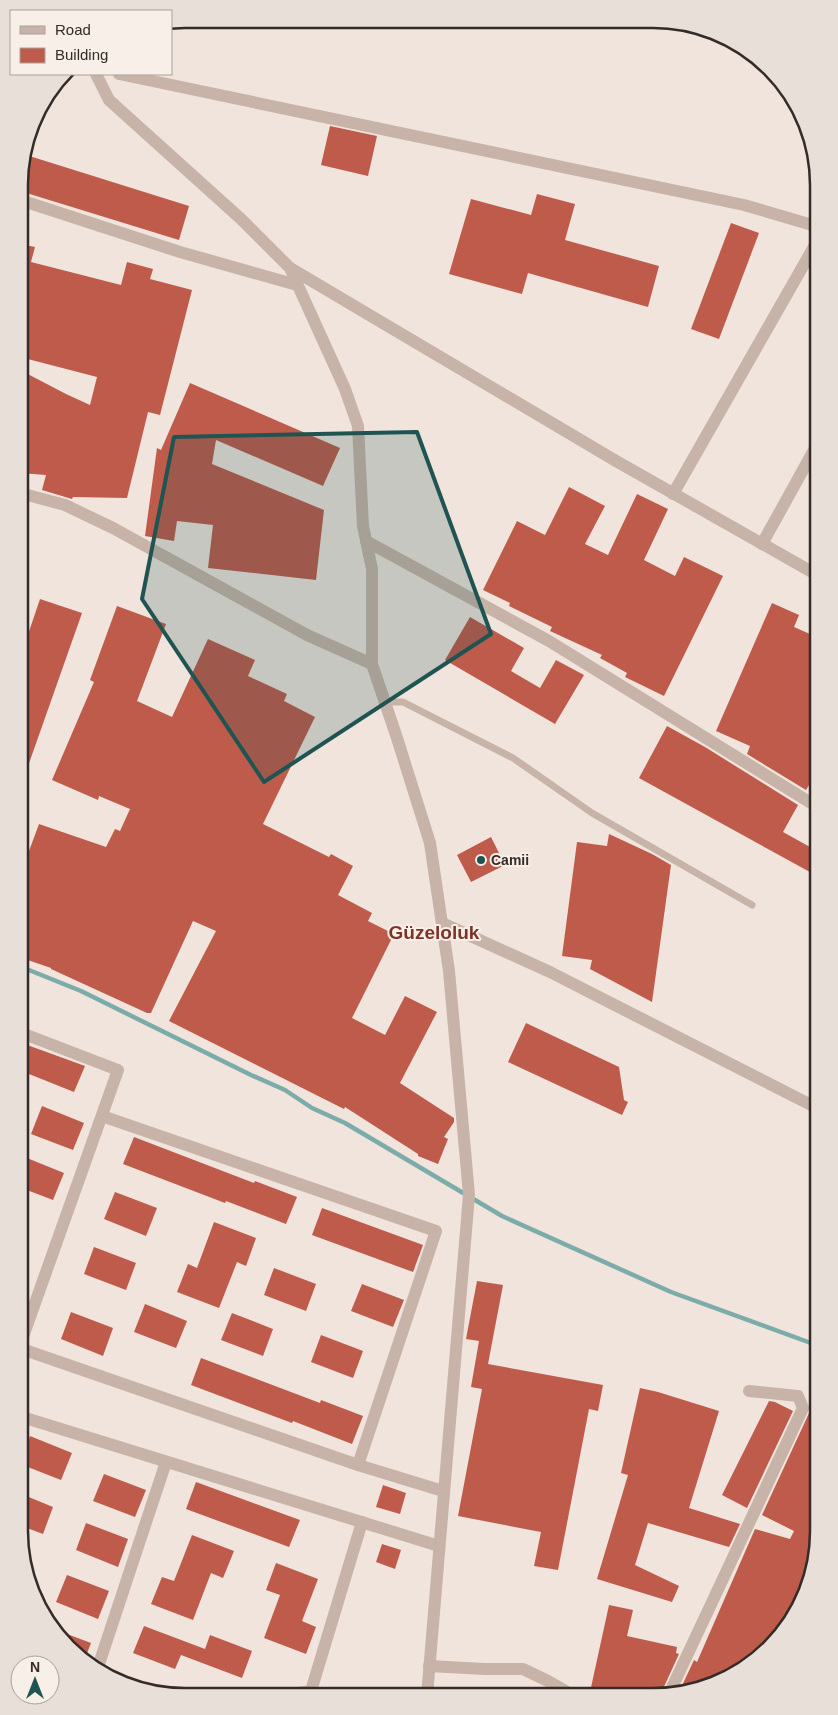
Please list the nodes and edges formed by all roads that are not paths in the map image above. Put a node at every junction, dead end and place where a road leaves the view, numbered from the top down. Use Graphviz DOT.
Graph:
graph roads {
  1 [pos="96,75"];
  2 [pos="124,75"];
  3 [pos="28,203"];
  4 [pos="810,224"];
  5 [pos="810,254"];
  6 [pos="290,268"];
  7 [pos="297,284"];
  8 [pos="810,457"];
  9 [pos="673,494"];
  10 [pos="28,495"];
  11 [pos="366,541"];
  12 [pos="762,544"];
  13 [pos="810,571"];
  14 [pos="372,664"];
  15 [pos="385,702"];
  16 [pos="810,802"];
  17 [pos="752,904"];
  18 [pos="442,923"];
  19 [pos="28,1035"];
  20 [pos="810,1103"];
  21 [pos="102,1116"];
  22 [pos="28,1323"];
  23 [pos="28,1351"];
  24 [pos="749,1391"];
  25 [pos="28,1419"];
  26 [pos="166,1462"];
  27 [pos="358,1465"];
  28 [pos="443,1491"];
  29 [pos="362,1522"];
  30 [pos="439,1546"];
  31 [pos="100,1662"];
  32 [pos="429,1666"];
  33 [pos="673,1686"];
  34 [pos="312,1688"];
  35 [pos="428,1688"];
  36 [pos="560,1688"];
  1 -- 6 [label="street"];
  2 -- 4 [label="street"];
  3 -- 7 [label="street"];
  5 -- 9 [label="street"];
  6 -- 7 [label="street"];
  6 -- 9 [label="street"];
  7 -- 11 [label="street"];
  8 -- 12 [label="street"];
  9 -- 12 [label="street"];
  10 -- 14 [label="street"];
  11 -- 14 [label="street"];
  11 -- 16 [label="street"];
  12 -- 13 [label="street"];
  14 -- 15 [label="street"];
  15 -- 17 [label="lane"];
  15 -- 18 [label="street"];
  18 -- 20 [label="street"];
  18 -- 28 [label="street"];
  19 -- 21 [label="street"];
  21 -- 22 [label="street"];
  21 -- 27 [label="street"];
  23 -- 27 [label="street"];
  24 -- 33 [label="street"];
  25 -- 26 [label="street"];
  26 -- 29 [label="street"];
  26 -- 31 [label="street"];
  27 -- 28 [label="street"];
  28 -- 30 [label="street"];
  29 -- 30 [label="street"];
  29 -- 34 [label="street"];
  30 -- 32 [label="street"];
  32 -- 35 [label="street"];
  32 -- 36 [label="street"];
}
